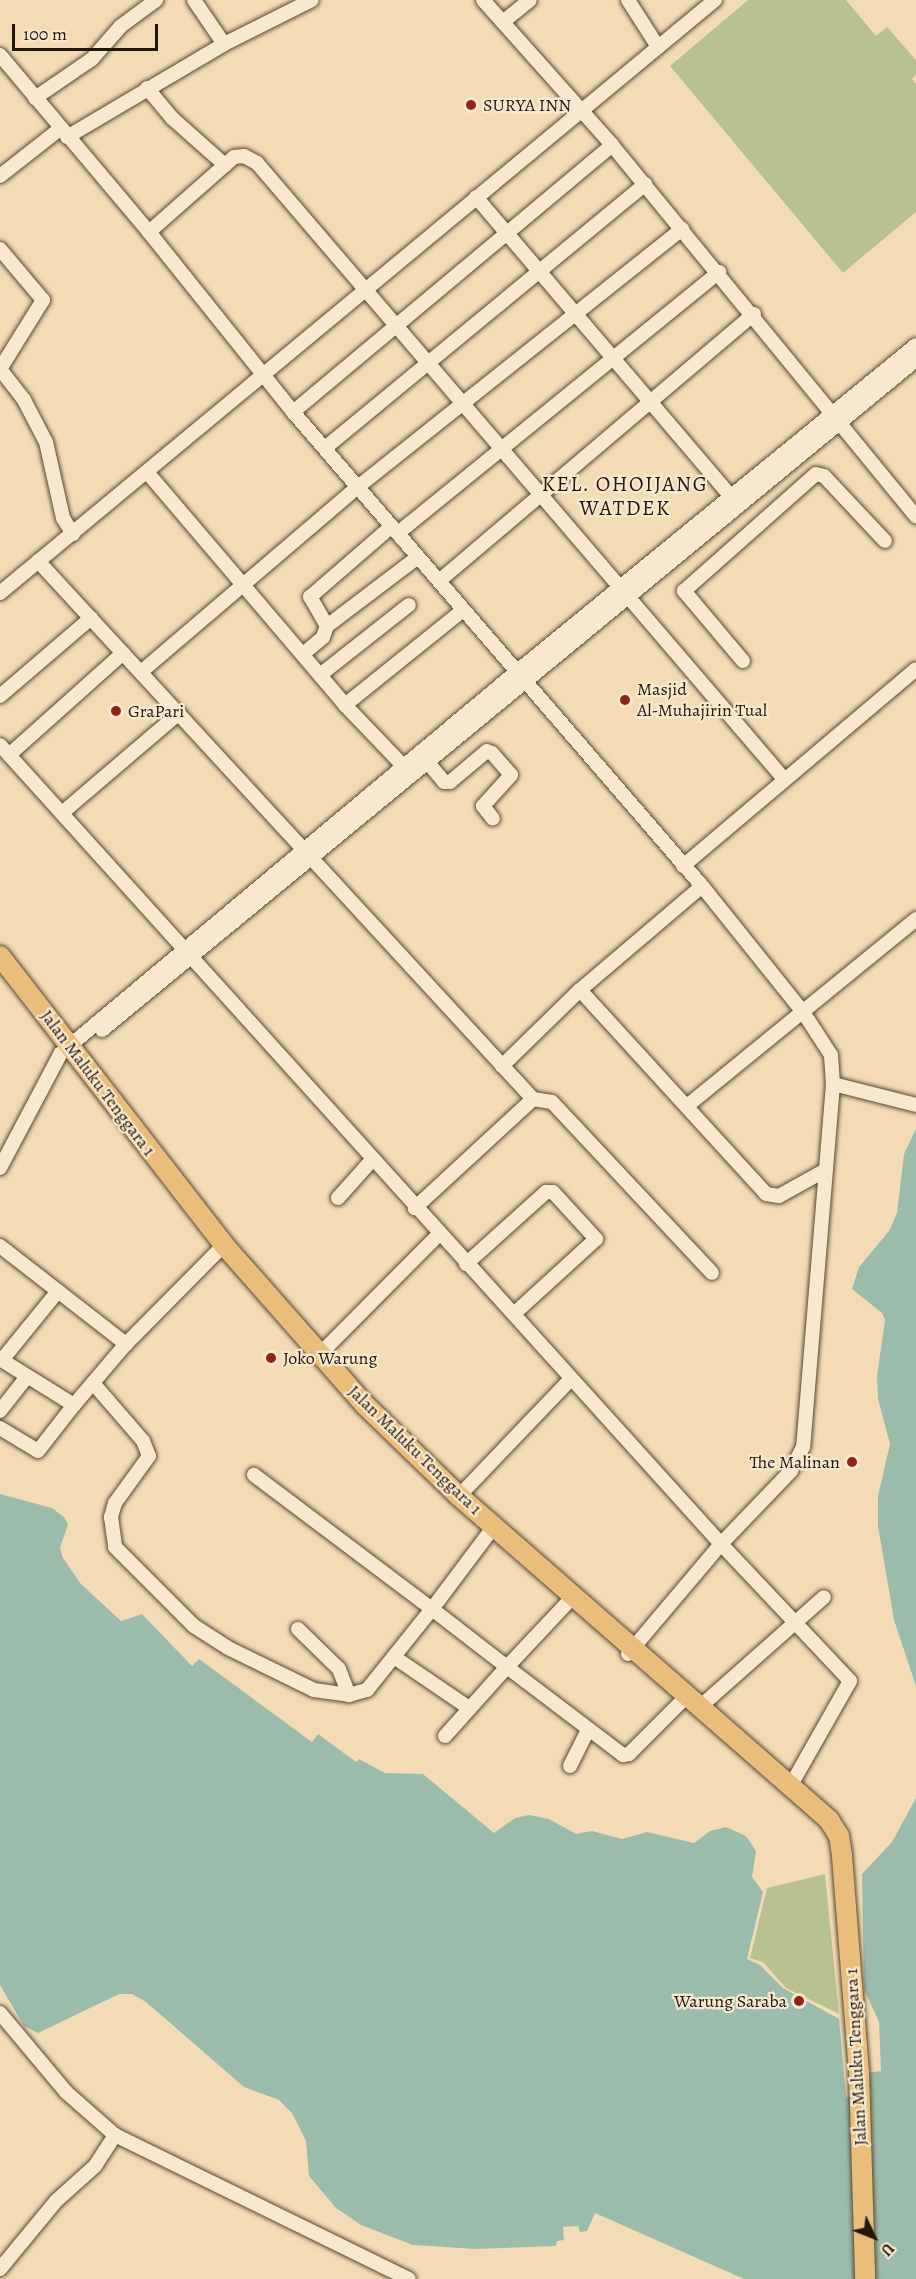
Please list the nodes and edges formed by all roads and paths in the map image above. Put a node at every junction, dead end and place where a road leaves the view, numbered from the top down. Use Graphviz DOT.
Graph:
graph roads {
  1 [pos="156,0"];
  2 [pos="195,0"];
  3 [pos="312,0"];
  4 [pos="483,0"];
  5 [pos="530,0"];
  6 [pos="628,0"];
  7 [pos="710,2"];
  8 [pos="504,21"];
  9 [pos="224,44"];
  10 [pos="658,47"];
  11 [pos="0,55"];
  12 [pos="147,88"];
  13 [pos="35,98"];
  14 [pos="582,111"];
  15 [pos="63,133"];
  16 [pos="612,145"];
  17 [pos="225,165"];
  18 [pos="0,176"];
  19 [pos="645,184"];
  20 [pos="476,197"];
  21 [pos="682,229"];
  22 [pos="508,231"];
  23 [pos="149,232"];
  24 [pos="0,249"];
  25 [pos="5,265"];
  26 [pos="540,271"];
  27 [pos="719,272"];
  28 [pos="366,288"];
  29 [pos="577,312"];
  30 [pos="754,314"];
  31 [pos="396,323"];
  32 [pos="916,345"];
  33 [pos="615,358"];
  34 [pos="916,360"];
  35 [pos="428,362"];
  36 [pos="0,369"];
  37 [pos="264,376"];
  38 [pos="650,400"];
  39 [pos="464,403"];
  40 [pos="293,412"];
  41 [pos="837,417"];
  42 [pos="325,448"];
  43 [pos="501,448"];
  44 [pos="147,472"];
  45 [pos="359,486"];
  46 [pos="760,488"];
  47 [pos="541,493"];
  48 [pos="735,502"];
  49 [pos="776,509"];
  50 [pos="916,516"];
  51 [pos="395,530"];
  52 [pos="73,534"];
  53 [pos="885,541"];
  54 [pos="418,557"];
  55 [pos="38,561"];
  56 [pos="439,581"];
  57 [pos="242,584"];
  58 [pos="0,593"];
  59 [pos="624,593"];
  60 [pos="408,605"];
  61 [pos="463,610"];
  62 [pos="91,618"];
  63 [pos="327,626"];
  64 [pos="123,653"];
  65 [pos="303,654"];
  66 [pos="743,661"];
  67 [pos="916,669"];
  68 [pos="141,672"];
  69 [pos="515,673"];
  70 [pos="320,675"];
  71 [pos="525,683"];
  72 [pos="0,696"];
  73 [pos="345,705"];
  74 [pos="179,713"];
  75 [pos="4,750"];
  76 [pos="429,764"];
  77 [pos="409,772"];
  78 [pos="784,779"];
  79 [pos="62,813"];
  80 [pos="493,819"];
  81 [pos="306,854"];
  82 [pos="683,866"];
  83 [pos="702,886"];
  84 [pos="916,919"];
  85 [pos="187,954"];
  86 [pos="0,956"];
  87 [pos="0,974"];
  88 [pos="580,990"];
  89 [pos="803,1012"];
  90 [pos="66,1054"];
  91 [pos="502,1066"];
  92 [pos="833,1084"];
  93 [pos="533,1099"];
  94 [pos="915,1105"];
  95 [pos="687,1106"];
  96 [pos="372,1160"];
  97 [pos="0,1168"];
  98 [pos="824,1171"];
  99 [pos="338,1198"];
  100 [pos="415,1208"];
  101 [pos="439,1233"];
  102 [pos="0,1246"];
  103 [pos="220,1248"];
  104 [pos="466,1264"];
  105 [pos="712,1273"];
  106 [pos="58,1291"];
  107 [pos="515,1313"];
  108 [pos="126,1344"];
  109 [pos="320,1355"];
  110 [pos="1,1359"];
  111 [pos="27,1378"];
  112 [pos="571,1379"];
  113 [pos="93,1383"];
  114 [pos="74,1405"];
  115 [pos="0,1410"];
  116 [pos="0,1428"];
  117 [pos="254,1475"];
  118 [pos="459,1496"];
  119 [pos="489,1533"];
  120 [pos="721,1544"];
  121 [pos="824,1598"];
  122 [pos="568,1602"];
  123 [pos="432,1609"];
  124 [pos="794,1625"];
  125 [pos="298,1629"];
  126 [pos="630,1651"];
  127 [pos="394,1657"];
  128 [pos="507,1667"];
  129 [pos="349,1695"];
  130 [pos="681,1702"];
  131 [pos="701,1706"];
  132 [pos="469,1708"];
  133 [pos="588,1730"];
  134 [pos="444,1736"];
  135 [pos="570,1766"];
  136 [pos="791,1785"];
  137 [pos="839,1836"];
  138 [pos="0,2013"];
  139 [pos="115,2135"];
  140 [pos="0,2268"];
  141 [pos="409,2279"];
  142 [pos="865,2279"];
  1 -- 13 [label="street"];
  2 -- 9 [label="street"];
  3 -- 9 [label="street"];
  4 -- 8 [label="street"];
  5 -- 8 [label="street"];
  6 -- 10 [label="street"];
  7 -- 10 [label="street"];
  8 -- 14 [label="street"];
  9 -- 12 [label="street"];
  10 -- 14 [label="street"];
  11 -- 13 [label="street"];
  12 -- 15 [label="street"];
  12 -- 17 [label="street"];
  13 -- 15 [label="street"];
  14 -- 16 [label="street"];
  14 -- 20 [label="street"];
  15 -- 18 [label="street"];
  15 -- 23 [label="street"];
  16 -- 19 [label="street"];
  16 -- 22 [label="street"];
  17 -- 23 [label="street"];
  17 -- 28 [label="street"];
  19 -- 21 [label="street"];
  19 -- 26 [label="street"];
  20 -- 22 [label="street"];
  20 -- 28 [label="street"];
  21 -- 27 [label="street"];
  21 -- 29 [label="street"];
  22 -- 26 [label="street"];
  22 -- 31 [label="street"];
  23 -- 37 [label="street"];
  24 -- 25 [label="street"];
  25 -- 36 [label="street"];
  26 -- 29 [label="street"];
  26 -- 35 [label="street"];
  27 -- 30 [label="street"];
  27 -- 33 [label="street"];
  28 -- 31 [label="street"];
  28 -- 37 [label="street"];
  29 -- 33 [label="street"];
  29 -- 39 [label="street"];
  30 -- 38 [label="street"];
  30 -- 41 [label="street"];
  31 -- 35 [label="street"];
  31 -- 40 [label="street"];
  32 -- 41 [label="street"];
  33 -- 38 [label="street"];
  33 -- 43 [label="street"];
  34 -- 41 [label="street"];
  35 -- 39 [label="street"];
  35 -- 42 [label="street"];
  36 -- 52 [label="street"];
  37 -- 40 [label="street"];
  37 -- 44 [label="street"];
  38 -- 47 [label="street"];
  38 -- 48 [label="street"];
  39 -- 43 [label="street"];
  39 -- 45 [label="street"];
  40 -- 42 [label="street"];
  41 -- 46 [label="street"];
  41 -- 48 [label="street"];
  41 -- 50 [label="street"];
  42 -- 45 [label="street"];
  43 -- 47 [label="street"];
  43 -- 51 [label="street"];
  44 -- 52 [label="street"];
  44 -- 57 [label="street"];
  45 -- 51 [label="street"];
  45 -- 57 [label="street"];
  46 -- 48 [label="street"];
  46 -- 49 [label="street"];
  47 -- 56 [label="street"];
  47 -- 59 [label="street"];
  48 -- 59 [label="street"];
  49 -- 53 [label="street"];
  49 -- 66 [label="street"];
  51 -- 54 [label="street"];
  51 -- 63 [label="street"];
  52 -- 55 [label="street"];
  54 -- 56 [label="street"];
  54 -- 63 [label="street"];
  55 -- 58 [label="street"];
  55 -- 62 [label="street"];
  56 -- 61 [label="street"];
  57 -- 65 [label="street"];
  57 -- 68 [label="street"];
  59 -- 69 [label="street"];
  59 -- 71 [label="street"];
  59 -- 78 [label="street"];
  60 -- 70 [label="street"];
  61 -- 69 [label="street"];
  61 -- 73 [label="street"];
  62 -- 64 [label="street"];
  62 -- 72 [label="street"];
  63 -- 65 [label="street"];
  64 -- 68 [label="street"];
  64 -- 75 [label="street"];
  65 -- 70 [label="street"];
  67 -- 78 [label="street"];
  68 -- 74 [label="street"];
  69 -- 71 [label="street"];
  69 -- 77 [label="street"];
  70 -- 73 [label="street"];
  71 -- 76 [label="street"];
  71 -- 82 [label="street"];
  73 -- 77 [label="street"];
  74 -- 79 [label="street"];
  74 -- 81 [label="street"];
  75 -- 79 [label="street"];
  76 -- 77 [label="street"];
  76 -- 80 [label="street"];
  77 -- 81 [label="street"];
  78 -- 82 [label="street"];
  79 -- 85 [label="street"];
  81 -- 85 [label="street"];
  81 -- 91 [label="street"];
  82 -- 83 [label="street"];
  83 -- 88 [label="street"];
  83 -- 89 [label="street"];
  84 -- 89 [label="street"];
  85 -- 90 [label="street"];
  85 -- 96 [label="street"];
  86 -- 90 [label="highway, Jalan Maluku Tenggara 1"];
  87 -- 90 [label="highway, Jalan Maluku Tenggara 1"];
  88 -- 91 [label="street"];
  88 -- 95 [label="street"];
  89 -- 92 [label="street"];
  89 -- 95 [label="street"];
  90 -- 97 [label="street"];
  90 -- 103 [label="highway, Jalan Maluku Tenggara 1"];
  91 -- 93 [label="street"];
  92 -- 94 [label="street"];
  92 -- 98 [label="street"];
  93 -- 100 [label="street"];
  93 -- 105 [label="street"];
  95 -- 98 [label="street"];
  96 -- 99 [label="street"];
  96 -- 100 [label="street"];
  98 -- 120 [label="street"];
  100 -- 101 [label="street"];
  101 -- 104 [label="street"];
  101 -- 109 [label="street"];
  102 -- 106 [label="street"];
  103 -- 108 [label="street"];
  103 -- 109 [label="highway, Jalan Maluku Tenggara 1"];
  103 -- 119 [label="highway, Jalan Maluku Tenggara 1"];
  104 -- 107 [label="street"];
  104 -- 107 [label="street"];
  106 -- 108 [label="street"];
  106 -- 110 [label="street"];
  107 -- 112 [label="street"];
  108 -- 113 [label="street"];
  109 -- 118 [label="highway, Jalan Maluku Tenggara 1"];
  110 -- 111 [label="street"];
  111 -- 114 [label="street"];
  111 -- 115 [label="street"];
  112 -- 118 [label="street"];
  112 -- 120 [label="street"];
  113 -- 114 [label="street"];
  113 -- 129 [label="street"];
  114 -- 116 [label="street"];
  117 -- 123 [label="street"];
  118 -- 126 [label="highway, Jalan Maluku Tenggara 1"];
  119 -- 122 [label="highway, Jalan Maluku Tenggara 1"];
  119 -- 123 [label="street"];
  120 -- 124 [label="street"];
  120 -- 126 [label="street"];
  121 -- 124 [label="street"];
  122 -- 126 [label="highway, Jalan Maluku Tenggara 1"];
  122 -- 128 [label="street"];
  123 -- 127 [label="street"];
  123 -- 128 [label="street"];
  124 -- 131 [label="street"];
  124 -- 136 [label="street"];
  125 -- 129 [label="street"];
  126 -- 130 [label="highway, Jalan Maluku Tenggara 1"];
  126 -- 131 [label="highway, Jalan Maluku Tenggara 1"];
  127 -- 129 [label="street"];
  127 -- 132 [label="street"];
  128 -- 132 [label="street"];
  128 -- 133 [label="street"];
  130 -- 133 [label="street"];
  130 -- 137 [label="highway, Jalan Maluku Tenggara 1"];
  131 -- 136 [label="highway, Jalan Maluku Tenggara 1"];
  132 -- 134 [label="street"];
  133 -- 135 [label="street"];
  136 -- 137 [label="highway, Jalan Maluku Tenggara 1"];
  137 -- 142 [label="highway, Jalan Maluku Tenggara 1"];
  138 -- 139 [label="street"];
  139 -- 140 [label="street"];
  139 -- 141 [label="street"];
}
